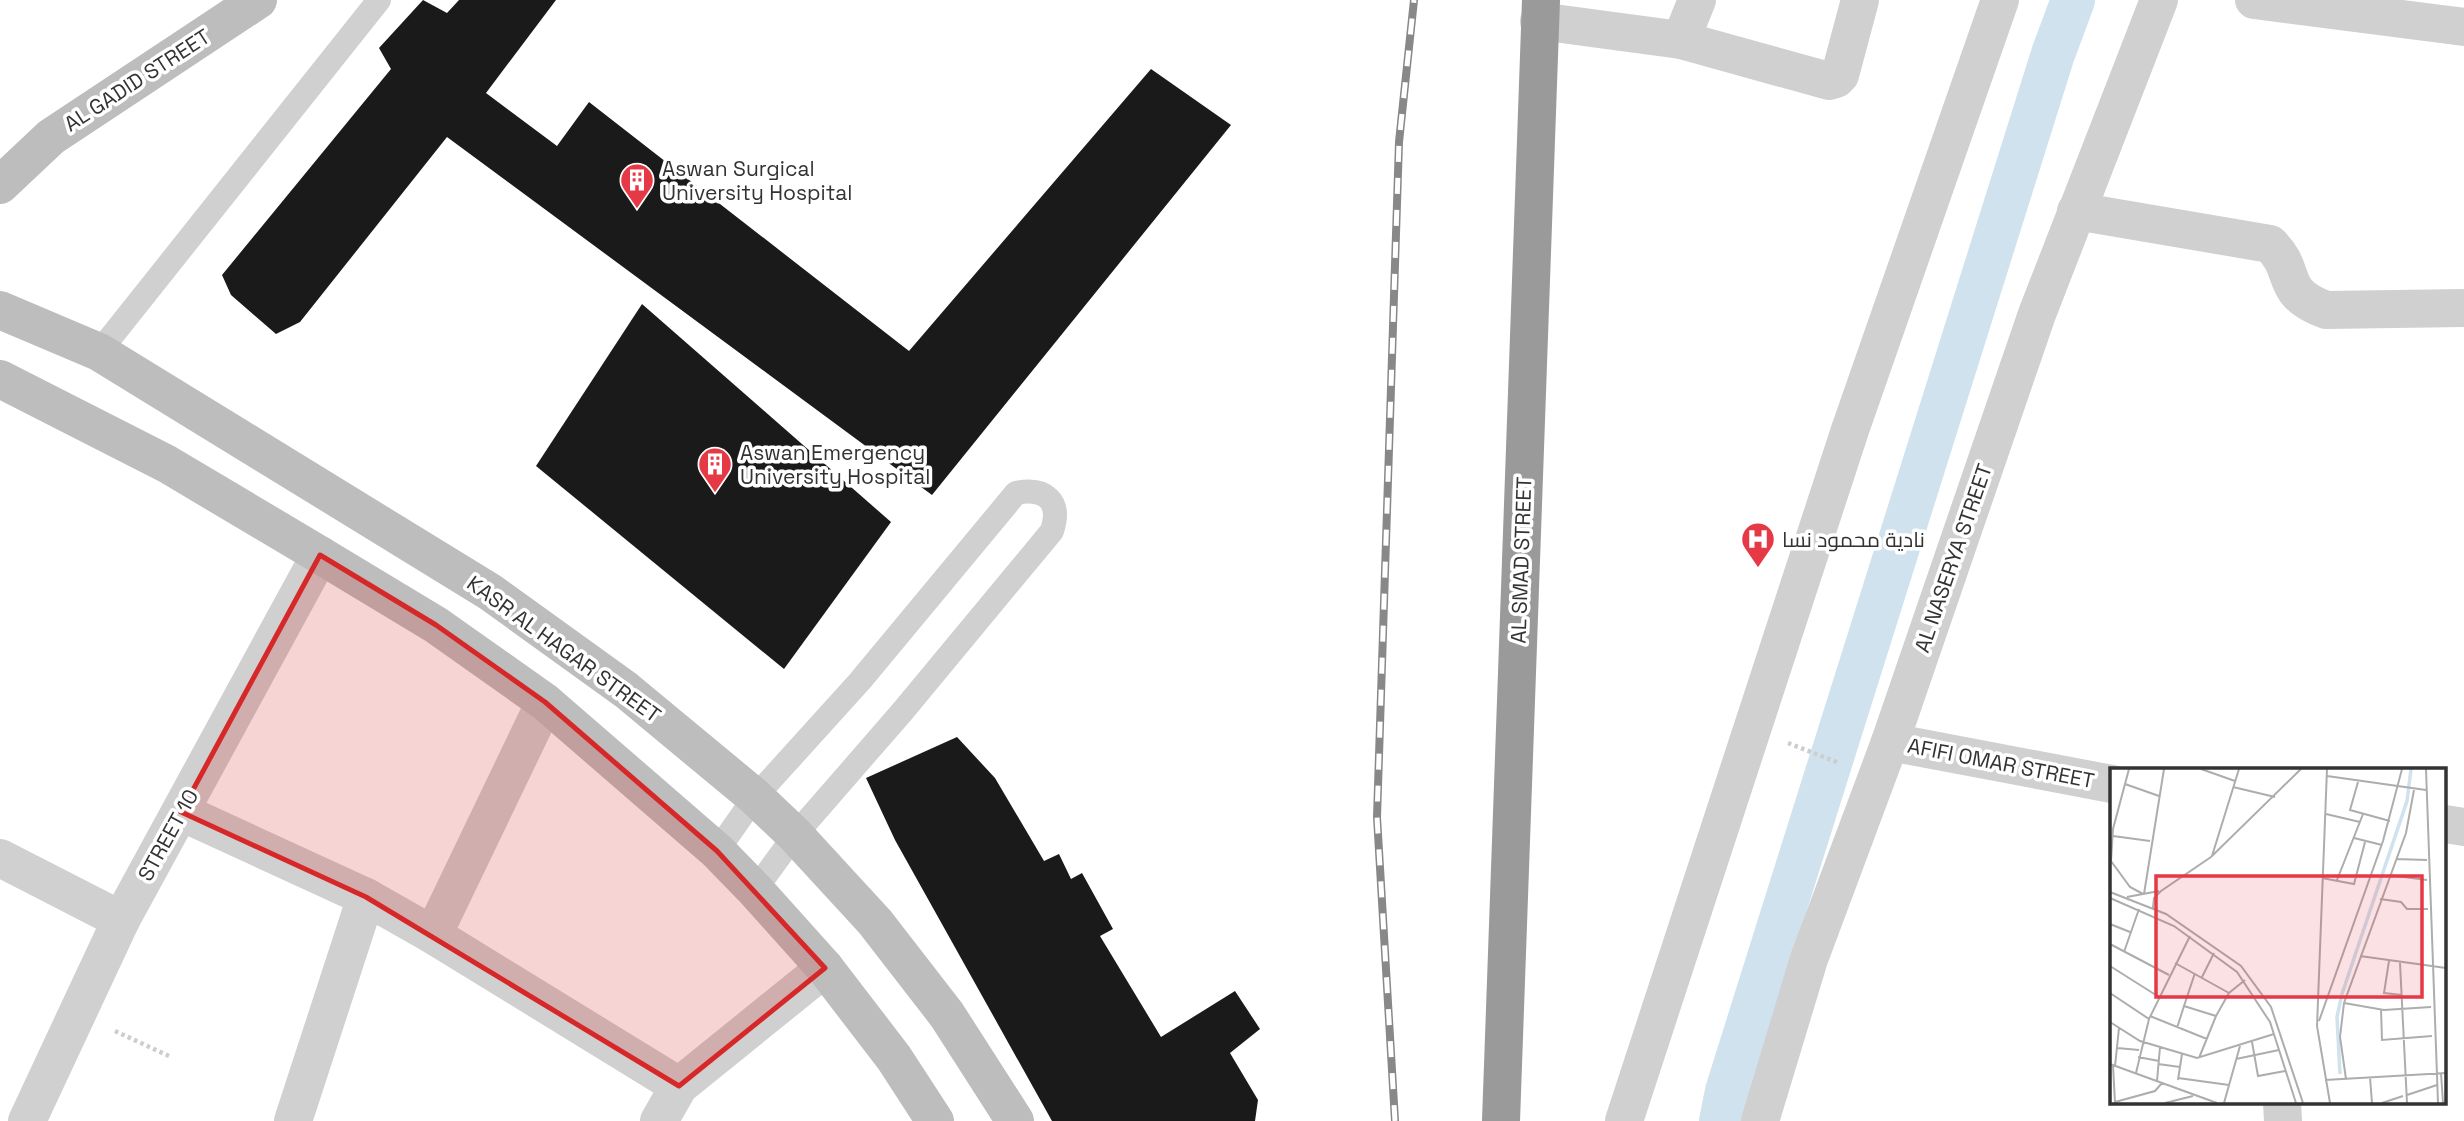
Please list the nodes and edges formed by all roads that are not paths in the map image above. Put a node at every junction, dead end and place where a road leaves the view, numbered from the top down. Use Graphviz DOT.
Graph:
graph roads {
  1 [pos="258,0"];
  2 [pos="379,0"];
  3 [pos="1697,0"];
  4 [pos="1860,0"];
  5 [pos="2000,0"];
  6 [pos="2159,0"];
  7 [pos="2254,0"];
  8 [pos="1540,11"];
  9 [pos="2464,27"];
  10 [pos="1681,40"];
  11 [pos="51,137"];
  12 [pos="0,151"];
  13 [pos="0,185"];
  14 [pos="2076,211"];
  15 [pos="2464,308"];
  16 [pos="0,310"];
  17 [pos="99,352"];
  18 [pos="0,379"];
  19 [pos="320,555"];
  20 [pos="545,702"];
  21 [pos="1889,742"];
  22 [pos="2110,784"];
  23 [pos="755,797"];
  24 [pos="181,812"];
  25 [pos="2446,824"];
  26 [pos="2464,827"];
  27 [pos="795,835"];
  28 [pos="718,851"];
  29 [pos="0,858"];
  30 [pos="755,890"];
  31 [pos="366,897"];
  32 [pos="121,920"];
  33 [pos="433,935"];
  34 [pos="825,968"];
  35 [pos="679,1086"];
  36 [pos="18,1114"];
  37 [pos="293,1121"];
  38 [pos="659,1121"];
  39 [pos="935,1121"];
  40 [pos="1015,1121"];
  41 [pos="1501,1121"];
  42 [pos="1624,1121"];
  43 [pos="1760,1121"];
  1 -- 11 [label="main road, AL GADID STREET"];
  2 -- 17 [label="lane"];
  3 -- 10 [label="street"];
  4 -- 10 [label="street"];
  5 -- 42 [label="street"];
  6 -- 14 [label="street, AL NASERYA STREET"];
  7 -- 9 [label="street"];
  8 -- 10 [label="street"];
  8 -- 41 [label="highway, AL SMAD STREET"];
  11 -- 12 [label="main road, AL GADID STREET"];
  11 -- 13 [label="main road, AL GADID STREET"];
  14 -- 15 [label="street"];
  14 -- 21 [label="street, AL NASERYA STREET"];
  16 -- 17 [label="main road, KASR AL HAGAR STREET"];
  17 -- 23 [label="main road, KASR AL HAGAR STREET"];
  18 -- 19 [label="main road"];
  19 -- 20 [label="main road"];
  19 -- 24 [label="street, STREET 10"];
  20 -- 28 [label="main road"];
  20 -- 33 [label="street"];
  21 -- 22 [label="street, AFIFI OMAR STREET"];
  21 -- 43 [label="street, AL NASERYA STREET"];
  23 -- 27 [label="main road, KASR AL HAGAR STREET"];
  23 -- 27 [label="lane"];
  23 -- 28 [label="lane"];
  24 -- 31 [label="street"];
  24 -- 32 [label="street, STREET 10"];
  25 -- 26 [label="street"];
  27 -- 30 [label="lane"];
  27 -- 40 [label="main road, KASR AL HAGAR STREET"];
  28 -- 30 [label="main road"];
  29 -- 32 [label="street"];
  30 -- 34 [label="main road"];
  31 -- 33 [label="street"];
  31 -- 37 [label="street"];
  32 -- 36 [label="street, STREET 10"];
  33 -- 35 [label="street"];
  34 -- 35 [label="street"];
  34 -- 39 [label="main road"];
  35 -- 38 [label="street"];
}
